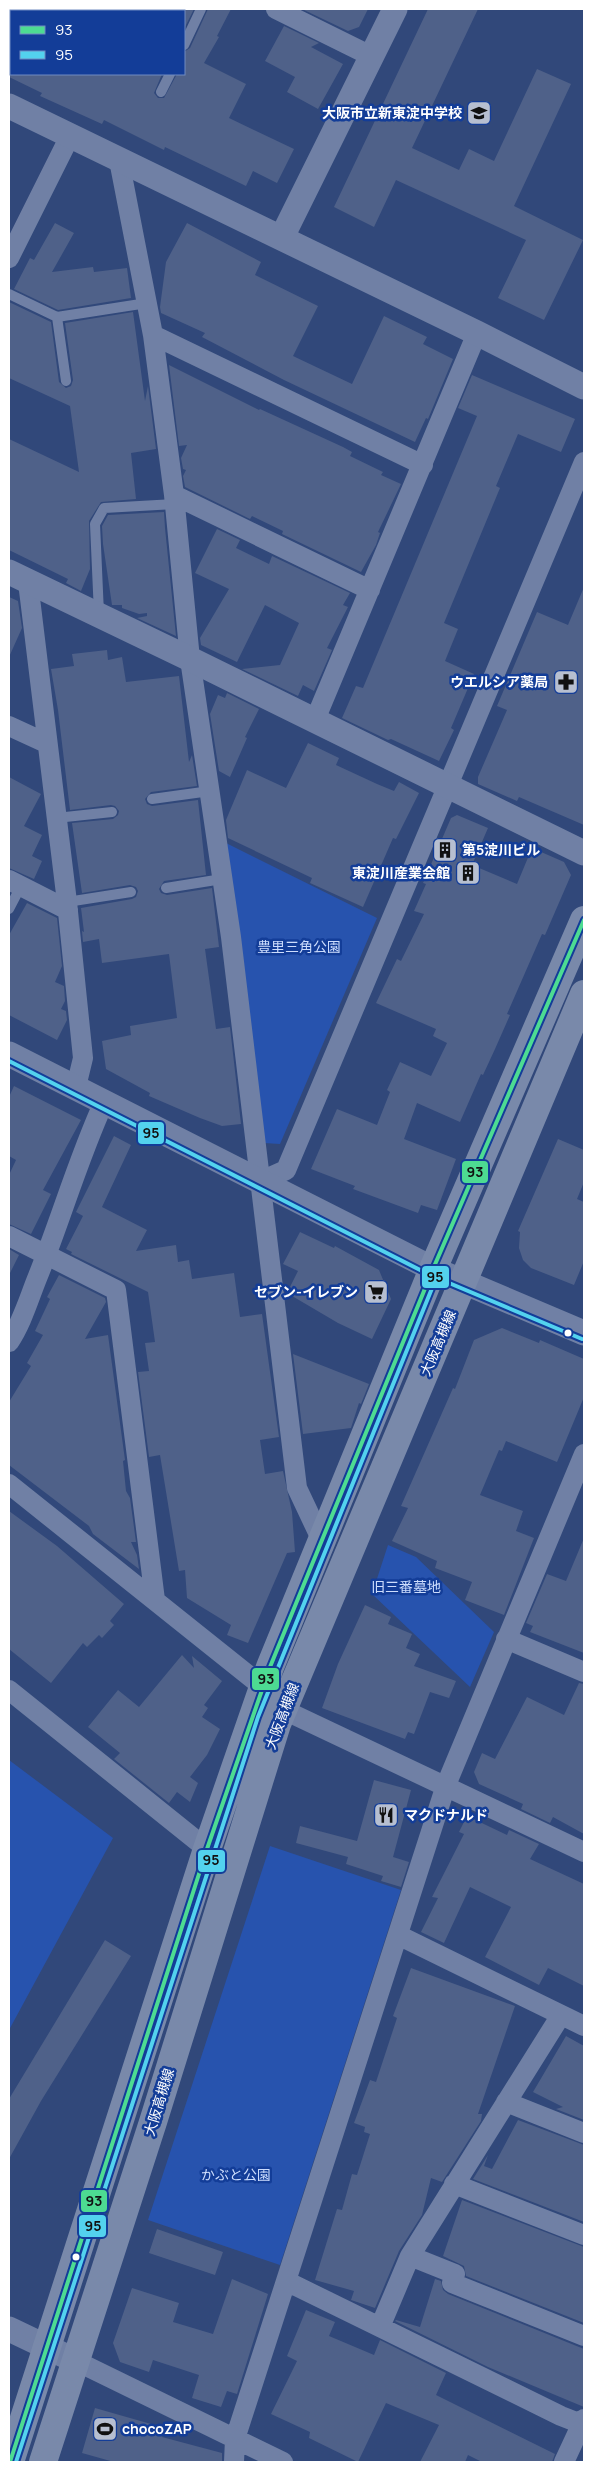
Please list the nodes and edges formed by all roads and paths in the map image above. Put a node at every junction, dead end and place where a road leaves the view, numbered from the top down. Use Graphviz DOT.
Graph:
graph roads {
  1 [pos="201,9"];
  2 [pos="276,9"];
  3 [pos="395,9"];
  4 [pos="185,43"];
  5 [pos="372,56"];
  6 [pos="170,75"];
  7 [pos="161,92"];
  8 [pos="9,106"];
  9 [pos="70,136"];
  10 [pos="119,160"];
  11 [pos="282,237"];
  12 [pos="9,258"];
  13 [pos="9,294"];
  14 [pos="147,303"];
  15 [pos="57,317"];
  16 [pos="478,333"];
  17 [pos="153,335"];
  18 [pos="66,381"];
  19 [pos="584,387"];
  20 [pos="584,462"];
  21 [pos="423,464"];
  22 [pos="174,500"];
  23 [pos="18,577"];
  24 [pos="370,590"];
  25 [pos="99,616"];
  26 [pos="190,659"];
  27 [pos="314,720"];
  28 [pos="9,726"];
  29 [pos="46,743"];
  30 [pos="448,788"];
  31 [pos="210,791"];
  32 [pos="152,799"];
  33 [pos="112,812"];
  34 [pos="56,818"];
  35 [pos="584,853"];
  36 [pos="222,879"];
  37 [pos="15,883"];
  38 [pos="166,888"];
  39 [pos="131,892"];
  40 [pos="67,906"];
  41 [pos="9,909"];
  42 [pos="584,920"];
  43 [pos="584,994"];
  44 [pos="9,1054"];
  45 [pos="76,1087"];
  46 [pos="104,1102"];
  47 [pos="259,1182"];
  48 [pos="9,1236"];
  49 [pos="46,1255"];
  50 [pos="434,1269"];
  51 [pos="464,1282"];
  52 [pos="584,1333"];
  53 [pos="9,1342"];
  54 [pos="584,1454"];
  55 [pos="9,1484"];
  56 [pos="576,1494"];
  57 [pos="322,1541"];
  58 [pos="155,1600"];
  59 [pos="506,1639"];
  60 [pos="584,1672"];
  61 [pos="263,1686"];
  62 [pos="9,1690"];
  63 [pos="284,1710"];
  64 [pos="446,1785"];
  65 [pos="207,1849"];
  66 [pos="584,1852"];
  67 [pos="398,1935"];
  68 [pos="560,2015"];
  69 [pos="584,2026"];
  70 [pos="506,2102"];
  71 [pos="584,2133"];
  72 [pos="454,2184"];
  73 [pos="584,2235"];
  74 [pos="410,2256"];
  75 [pos="286,2281"];
  76 [pos="380,2327"];
  77 [pos="9,2329"];
  78 [pos="584,2336"];
  79 [pos="48,2347"];
  80 [pos="76,2361"];
  81 [pos="583,2423"];
  82 [pos="235,2439"];
  83 [pos="10,2462"];
  84 [pos="42,2462"];
  85 [pos="234,2462"];
  86 [pos="283,2462"];
  87 [pos="564,2462"];
  1 -- 4 [label="lane"];
  2 -- 5 [label="street"];
  3 -- 5 [label="street"];
  5 -- 11 [label="street"];
  6 -- 7 [label="lane"];
  8 -- 9 [label="street"];
  9 -- 10 [label="street"];
  9 -- 12 [label="street"];
  10 -- 11 [label="street"];
  10 -- 14 [label="street"];
  11 -- 16 [label="street"];
  13 -- 15 [label="lane"];
  14 -- 15 [label="lane"];
  14 -- 17 [label="street"];
  15 -- 18 [label="lane"];
  16 -- 19 [label="street"];
  16 -- 21 [label="street"];
  17 -- 21 [label="street"];
  17 -- 22 [label="street"];
  20 -- 30 [label="street"];
  21 -- 24 [label="street"];
  22 -- 24 [label="street"];
  22 -- 25 [label="lane"];
  22 -- 26 [label="street"];
  23 -- 25 [label="street"];
  23 -- 29 [label="street"];
  24 -- 27 [label="street"];
  25 -- 26 [label="street"];
  26 -- 27 [label="street"];
  26 -- 31 [label="street"];
  27 -- 30 [label="street"];
  28 -- 29 [label="street"];
  29 -- 34 [label="street"];
  30 -- 35 [label="street"];
  30 -- 47 [label="street"];
  31 -- 32 [label="lane"];
  31 -- 36 [label="street"];
  33 -- 34 [label="lane"];
  34 -- 40 [label="street"];
  36 -- 38 [label="lane"];
  36 -- 47 [label="street"];
  37 -- 40 [label="street"];
  37 -- 41 [label="lane"];
  39 -- 40 [label="lane"];
  40 -- 45 [label="street"];
  42 -- 50 [label="main road, 大阪高槻線"];
  43 -- 51 [label="main road, 大阪高槻線"];
  44 -- 45 [label="street"];
  45 -- 46 [label="street"];
  46 -- 47 [label="street"];
  46 -- 49 [label="street"];
  47 -- 50 [label="street"];
  47 -- 57 [label="street"];
  48 -- 49 [label="street"];
  49 -- 53 [label="street"];
  49 -- 58 [label="street"];
  50 -- 51 [label="street"];
  50 -- 57 [label="main road, 大阪高槻線"];
  51 -- 52 [label="street"];
  51 -- 63 [label="main road, 大阪高槻線"];
  54 -- 56 [label="street"];
  55 -- 58 [label="street"];
  56 -- 59 [label="street"];
  57 -- 61 [label="main road, 大阪高槻線"];
  58 -- 61 [label="street"];
  59 -- 60 [label="street"];
  59 -- 64 [label="street"];
  61 -- 63 [label="street"];
  61 -- 65 [label="main road, 大阪高槻線"];
  62 -- 65 [label="street"];
  63 -- 64 [label="street"];
  63 -- 80 [label="main road, 大阪高槻線"];
  64 -- 66 [label="street"];
  64 -- 67 [label="street"];
  65 -- 79 [label="main road, 大阪高槻線"];
  67 -- 68 [label="street"];
  67 -- 75 [label="street"];
  68 -- 69 [label="street"];
  68 -- 70 [label="street"];
  70 -- 71 [label="street"];
  70 -- 72 [label="street"];
  72 -- 73 [label="street"];
  72 -- 74 [label="street"];
  74 -- 76 [label="street"];
  74 -- 78 [label="street"];
  75 -- 76 [label="street"];
  75 -- 82 [label="street"];
  76 -- 81 [label="street"];
  77 -- 79 [label="street"];
  79 -- 80 [label="street"];
  79 -- 83 [label="main road, 大阪高槻線"];
  80 -- 82 [label="street"];
  80 -- 84 [label="main road, 大阪高槻線"];
  81 -- 87 [label="street"];
  82 -- 85 [label="street"];
  82 -- 86 [label="street"];
}
